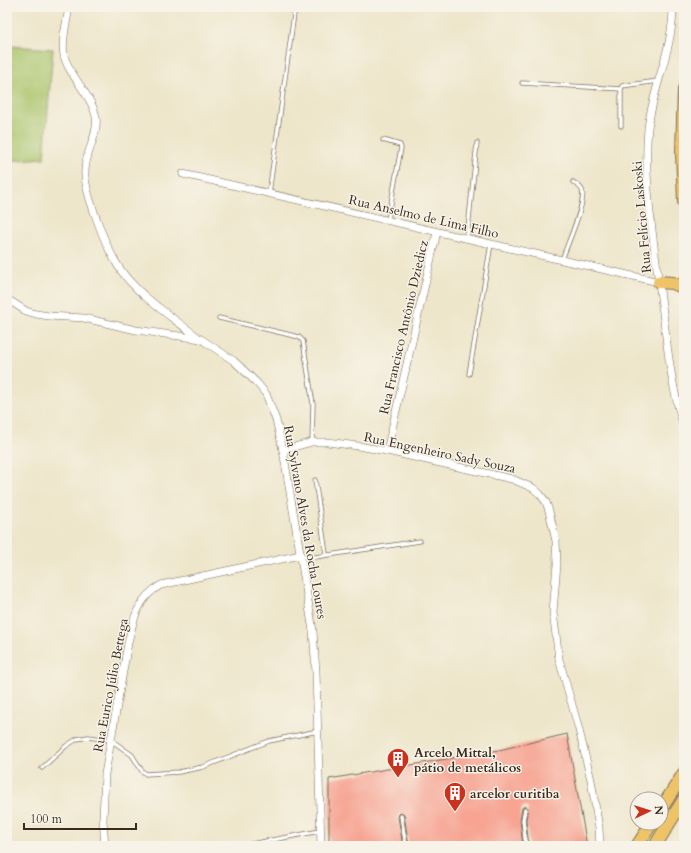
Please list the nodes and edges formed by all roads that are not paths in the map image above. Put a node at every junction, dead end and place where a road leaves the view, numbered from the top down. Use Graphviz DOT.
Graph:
graph roads {
  1 [pos="69,7"];
  2 [pos="673,7"];
  3 [pos="294,14"];
  4 [pos="658,81"];
  5 [pos="522,82"];
  6 [pos="621,89"];
  7 [pos="684,89"];
  8 [pos="621,126"];
  9 [pos="383,140"];
  10 [pos="477,143"];
  11 [pos="183,174"];
  12 [pos="573,182"];
  13 [pos="269,194"];
  14 [pos="684,202"];
  15 [pos="388,220"];
  16 [pos="437,232"];
  17 [pos="467,238"];
  18 [pos="491,244"];
  19 [pos="562,260"];
  20 [pos="659,282"];
  21 [pos="684,288"];
  22 [pos="7,299"];
  23 [pos="219,318"];
  24 [pos="201,339"];
  25 [pos="469,374"];
  26 [pos="684,426"];
  27 [pos="312,442"];
  28 [pos="283,450"];
  29 [pos="387,451"];
  30 [pos="315,480"];
  31 [pos="420,541"];
  32 [pos="326,554"];
  33 [pos="300,555"];
  34 [pos="318,730"];
  35 [pos="111,740"];
  36 [pos="42,768"];
  37 [pos="684,773"];
  38 [pos="669,796"];
  39 [pos="684,799"];
  40 [pos="525,809"];
  41 [pos="401,816"];
  42 [pos="320,831"];
  43 [pos="647,831"];
  44 [pos="251,844"];
  45 [pos="105,846"];
  46 [pos="320,846"];
  47 [pos="406,846"];
  48 [pos="526,846"];
  49 [pos="600,846"];
  50 [pos="637,846"];
  51 [pos="655,846"];
  1 -- 24 [label="street"];
  2 -- 4 [label="street, Rua Felício Laskoski"];
  3 -- 13 [label="lane"];
  4 -- 6 [label="lane"];
  4 -- 20 [label="street, Rua Felício Laskoski"];
  5 -- 6 [label="lane"];
  6 -- 8 [label="lane"];
  7 -- 14 [label="highway"];
  9 -- 15 [label="lane"];
  10 -- 17 [label="lane"];
  11 -- 13 [label="street, Rua Anselmo de Lima Filho"];
  12 -- 19 [label="lane"];
  13 -- 15 [label="street, Rua Anselmo de Lima Filho"];
  15 -- 16 [label="street, Rua Anselmo de Lima Filho"];
  16 -- 17 [label="street, Rua Anselmo de Lima Filho"];
  16 -- 29 [label="street, Rua Francisco Antônio Dziedicz"];
  17 -- 18 [label="street, Rua Anselmo de Lima Filho"];
  18 -- 19 [label="street, Rua Anselmo de Lima Filho"];
  18 -- 25 [label="lane"];
  19 -- 20 [label="street, Rua Anselmo de Lima Filho"];
  20 -- 21 [label="highway"];
  20 -- 26 [label="street, Rua Felício Laskoski"];
  22 -- 24 [label="street, Rua Sylvano Alves da Rocha Loures"];
  23 -- 27 [label="lane"];
  24 -- 28 [label="street, Rua Sylvano Alves da Rocha Loures"];
  27 -- 28 [label="street, Rua Engenheiro Sady Souza"];
  27 -- 29 [label="street, Rua Engenheiro Sady Souza"];
  28 -- 33 [label="street, Rua Sylvano Alves da Rocha Loures"];
  29 -- 49 [label="street, Rua Engenheiro Sady Souza"];
  30 -- 32 [label="lane"];
  31 -- 32 [label="lane"];
  32 -- 33 [label="lane"];
  33 -- 34 [label="street, Rua Sylvano Alves da Rocha Loures"];
  33 -- 35 [label="street, Rua Eurico Júlio Bettega"];
  34 -- 35 [label="lane"];
  34 -- 42 [label="street, Rua Sylvano Alves da Rocha Loures"];
  35 -- 36 [label="lane"];
  35 -- 45 [label="street, Rua Eurico Júlio Bettega"];
  37 -- 38 [label="highway"];
  39 -- 51 [label="highway"];
  40 -- 48 [label="lane"];
  41 -- 47 [label="lane"];
  42 -- 44 [label="lane"];
  42 -- 46 [label="street, Rua Sylvano Alves da Rocha Loures"];
  43 -- 50 [label="highway"];
}
